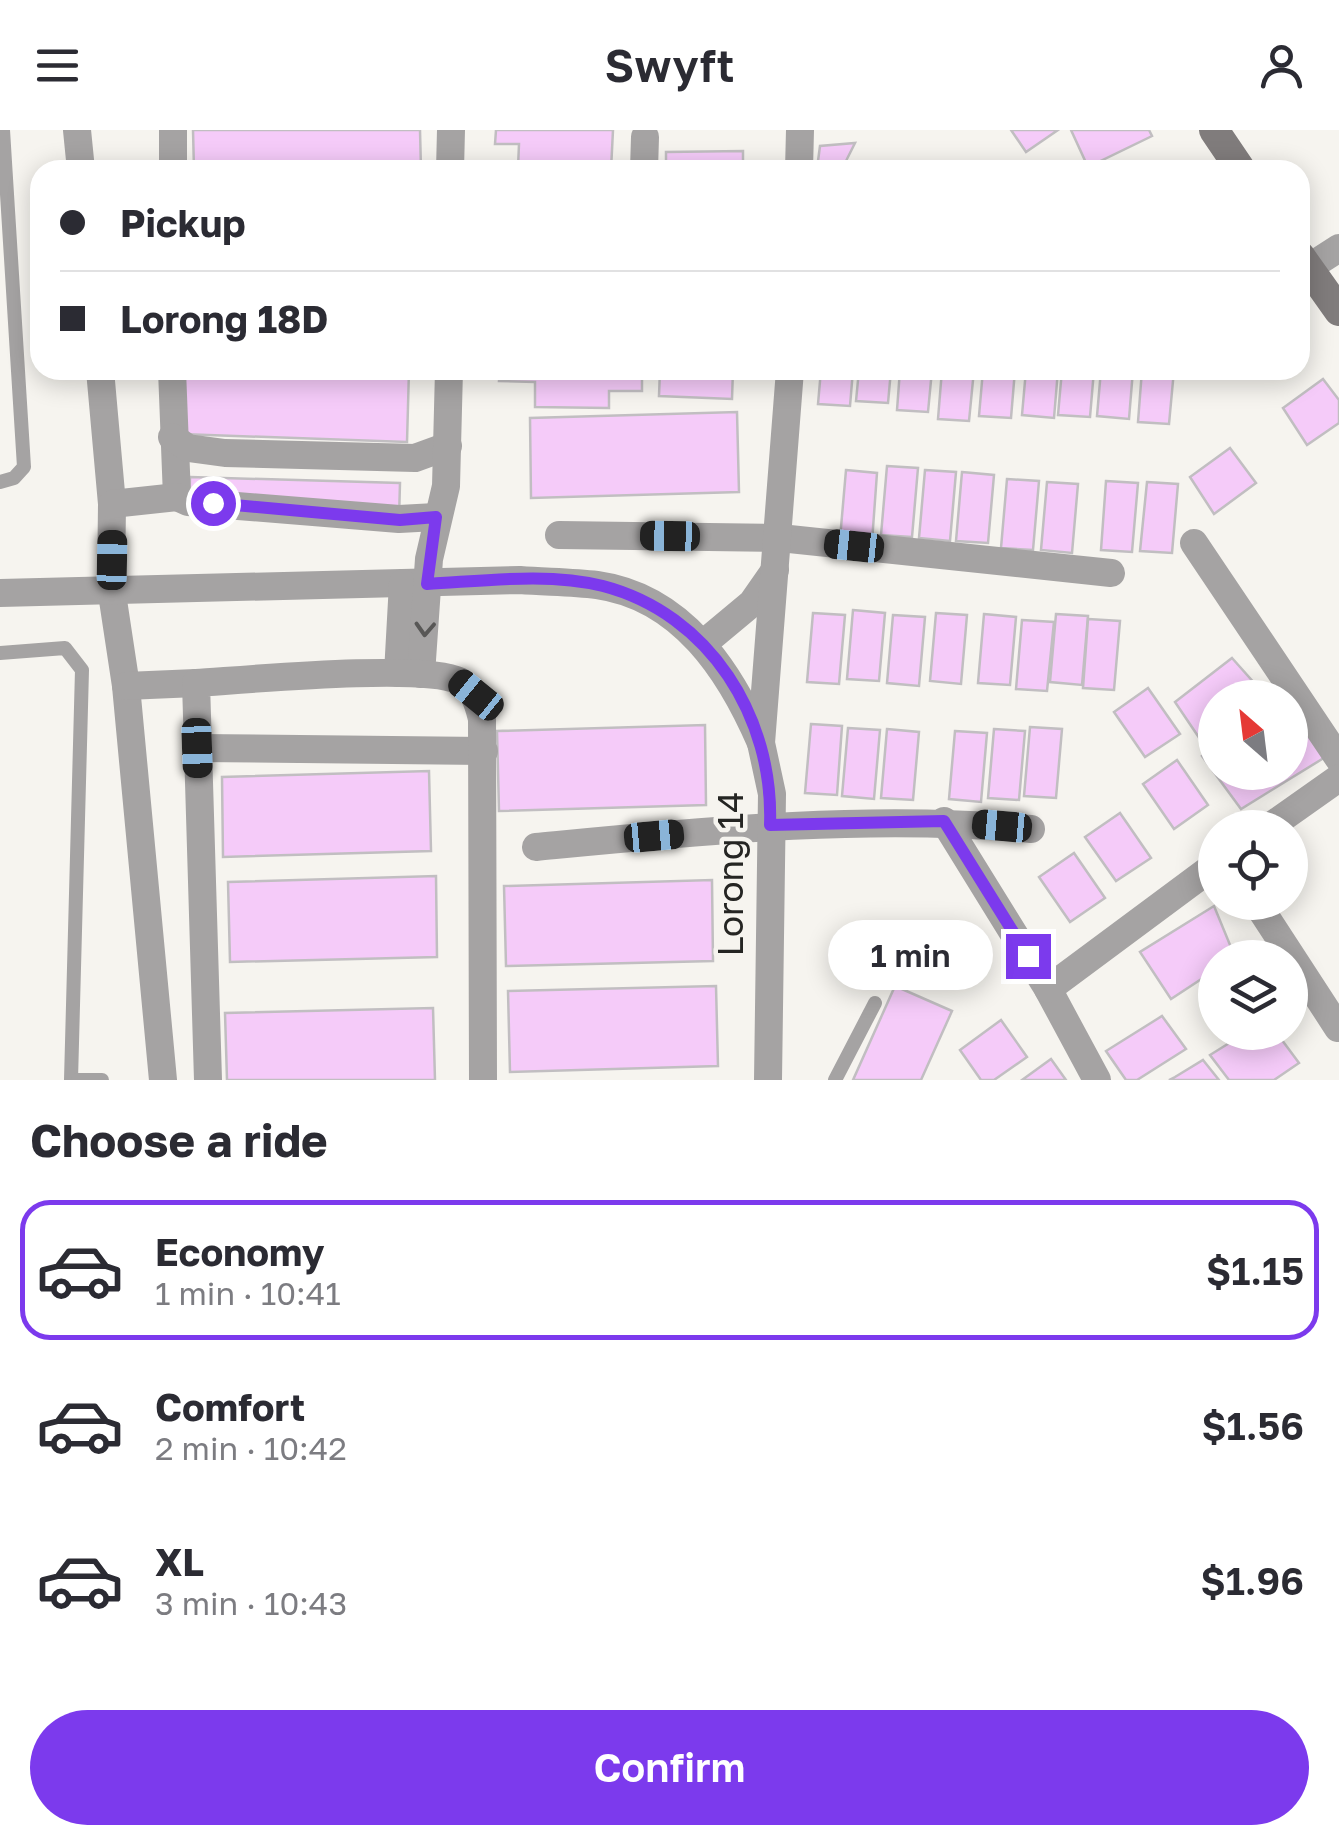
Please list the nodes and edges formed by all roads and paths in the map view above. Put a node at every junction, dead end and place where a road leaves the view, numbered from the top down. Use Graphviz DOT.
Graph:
graph roads {
  1 [pos="3,130"];
  2 [pos="78,130"];
  3 [pos="173,130"];
  4 [pos="450,130"];
  5 [pos="800,130"];
  6 [pos="1214,130"];
  7 [pos="645,137"];
  8 [pos="80,160"];
  9 [pos="173,160"];
  10 [pos="450,160"];
  11 [pos="644,160"];
  12 [pos="798,160"];
  13 [pos="1235,160"];
  14 [pos="1339,248"];
  15 [pos="1310,260"];
  16 [pos="1310,270"];
  17 [pos="1339,311"];
  18 [pos="101,380"];
  19 [pos="172,380"];
  20 [pos="449,380"];
  21 [pos="789,380"];
  22 [pos="172,436"];
  23 [pos="448,446"];
  24 [pos="0,482"];
  25 [pos="176,497"];
  26 [pos="112,504"];
  27 [pos="436,517"];
  28 [pos="558,535"];
  29 [pos="1194,543"];
  30 [pos="779,551"];
  31 [pos="1111,573"];
  32 [pos="415,584"];
  33 [pos="111,587"];
  34 [pos="0,593"];
  35 [pos="704,644"];
  36 [pos="0,653"];
  37 [pos="410,674"];
  38 [pos="196,683"];
  39 [pos="126,686"];
  40 [pos="761,743"];
  41 [pos="197,748"];
  42 [pos="484,751"];
  43 [pos="1339,759"];
  44 [pos="1339,778"];
  45 [pos="1294,810"];
  46 [pos="944,821"];
  47 [pos="770,825"];
  48 [pos="1031,829"];
  49 [pos="536,848"];
  50 [pos="1198,878"];
  51 [pos="1268,920"];
  52 [pos="1048,989"];
  53 [pos="875,1003"];
  54 [pos="1338,1028"];
  55 [pos="770,1079"];
  56 [pos="75,1080"];
  57 [pos="102,1080"];
  58 [pos="163,1080"];
  59 [pos="208,1080"];
  60 [pos="483,1080"];
  61 [pos="835,1080"];
  62 [pos="1097,1080"];
  1 -- 24 [label="lane"];
  2 -- 8 [label="street"];
  3 -- 9 [label="street"];
  4 -- 10 [label="street"];
  5 -- 12 [label="street"];
  6 -- 13 [label="street"];
  7 -- 11 [label="street"];
  14 -- 15 [label="street"];
  16 -- 17 [label="street"];
  18 -- 26 [label="street"];
  19 -- 22 [label="street"];
  20 -- 23 [label="street"];
  21 -- 30 [label="street, Lorong 14"];
  22 -- 23 [label="street"];
  22 -- 25 [label="street"];
  23 -- 27 [label="street"];
  25 -- 26 [label="street"];
  25 -- 27 [label="street"];
  26 -- 33 [label="street"];
  27 -- 32 [label="street"];
  28 -- 30 [label="street"];
  29 -- 43 [label="street"];
  30 -- 31 [label="street"];
  30 -- 35 [label="street"];
  30 -- 40 [label="street, Lorong 14"];
  32 -- 33 [label="street"];
  32 -- 35 [label="street"];
  32 -- 37 [label="street"];
  33 -- 34 [label="street"];
  33 -- 39 [label="street"];
  35 -- 40 [label="street"];
  36 -- 56 [label="lane"];
  37 -- 38 [label="street"];
  37 -- 42 [label="street"];
  38 -- 39 [label="street"];
  38 -- 41 [label="street"];
  39 -- 58 [label="street"];
  40 -- 47 [label="street, Lorong 14"];
  41 -- 42 [label="street"];
  41 -- 59 [label="street"];
  42 -- 60 [label="street"];
  44 -- 45 [label="street"];
  46 -- 47 [label="street"];
  46 -- 48 [label="street"];
  46 -- 52 [label="street"];
  47 -- 49 [label="street"];
  47 -- 55 [label="street, Lorong 14"];
  50 -- 52 [label="street"];
  51 -- 54 [label="street"];
  52 -- 62 [label="street"];
  53 -- 61 [label="lane"];
  56 -- 57 [label="lane"];
}
